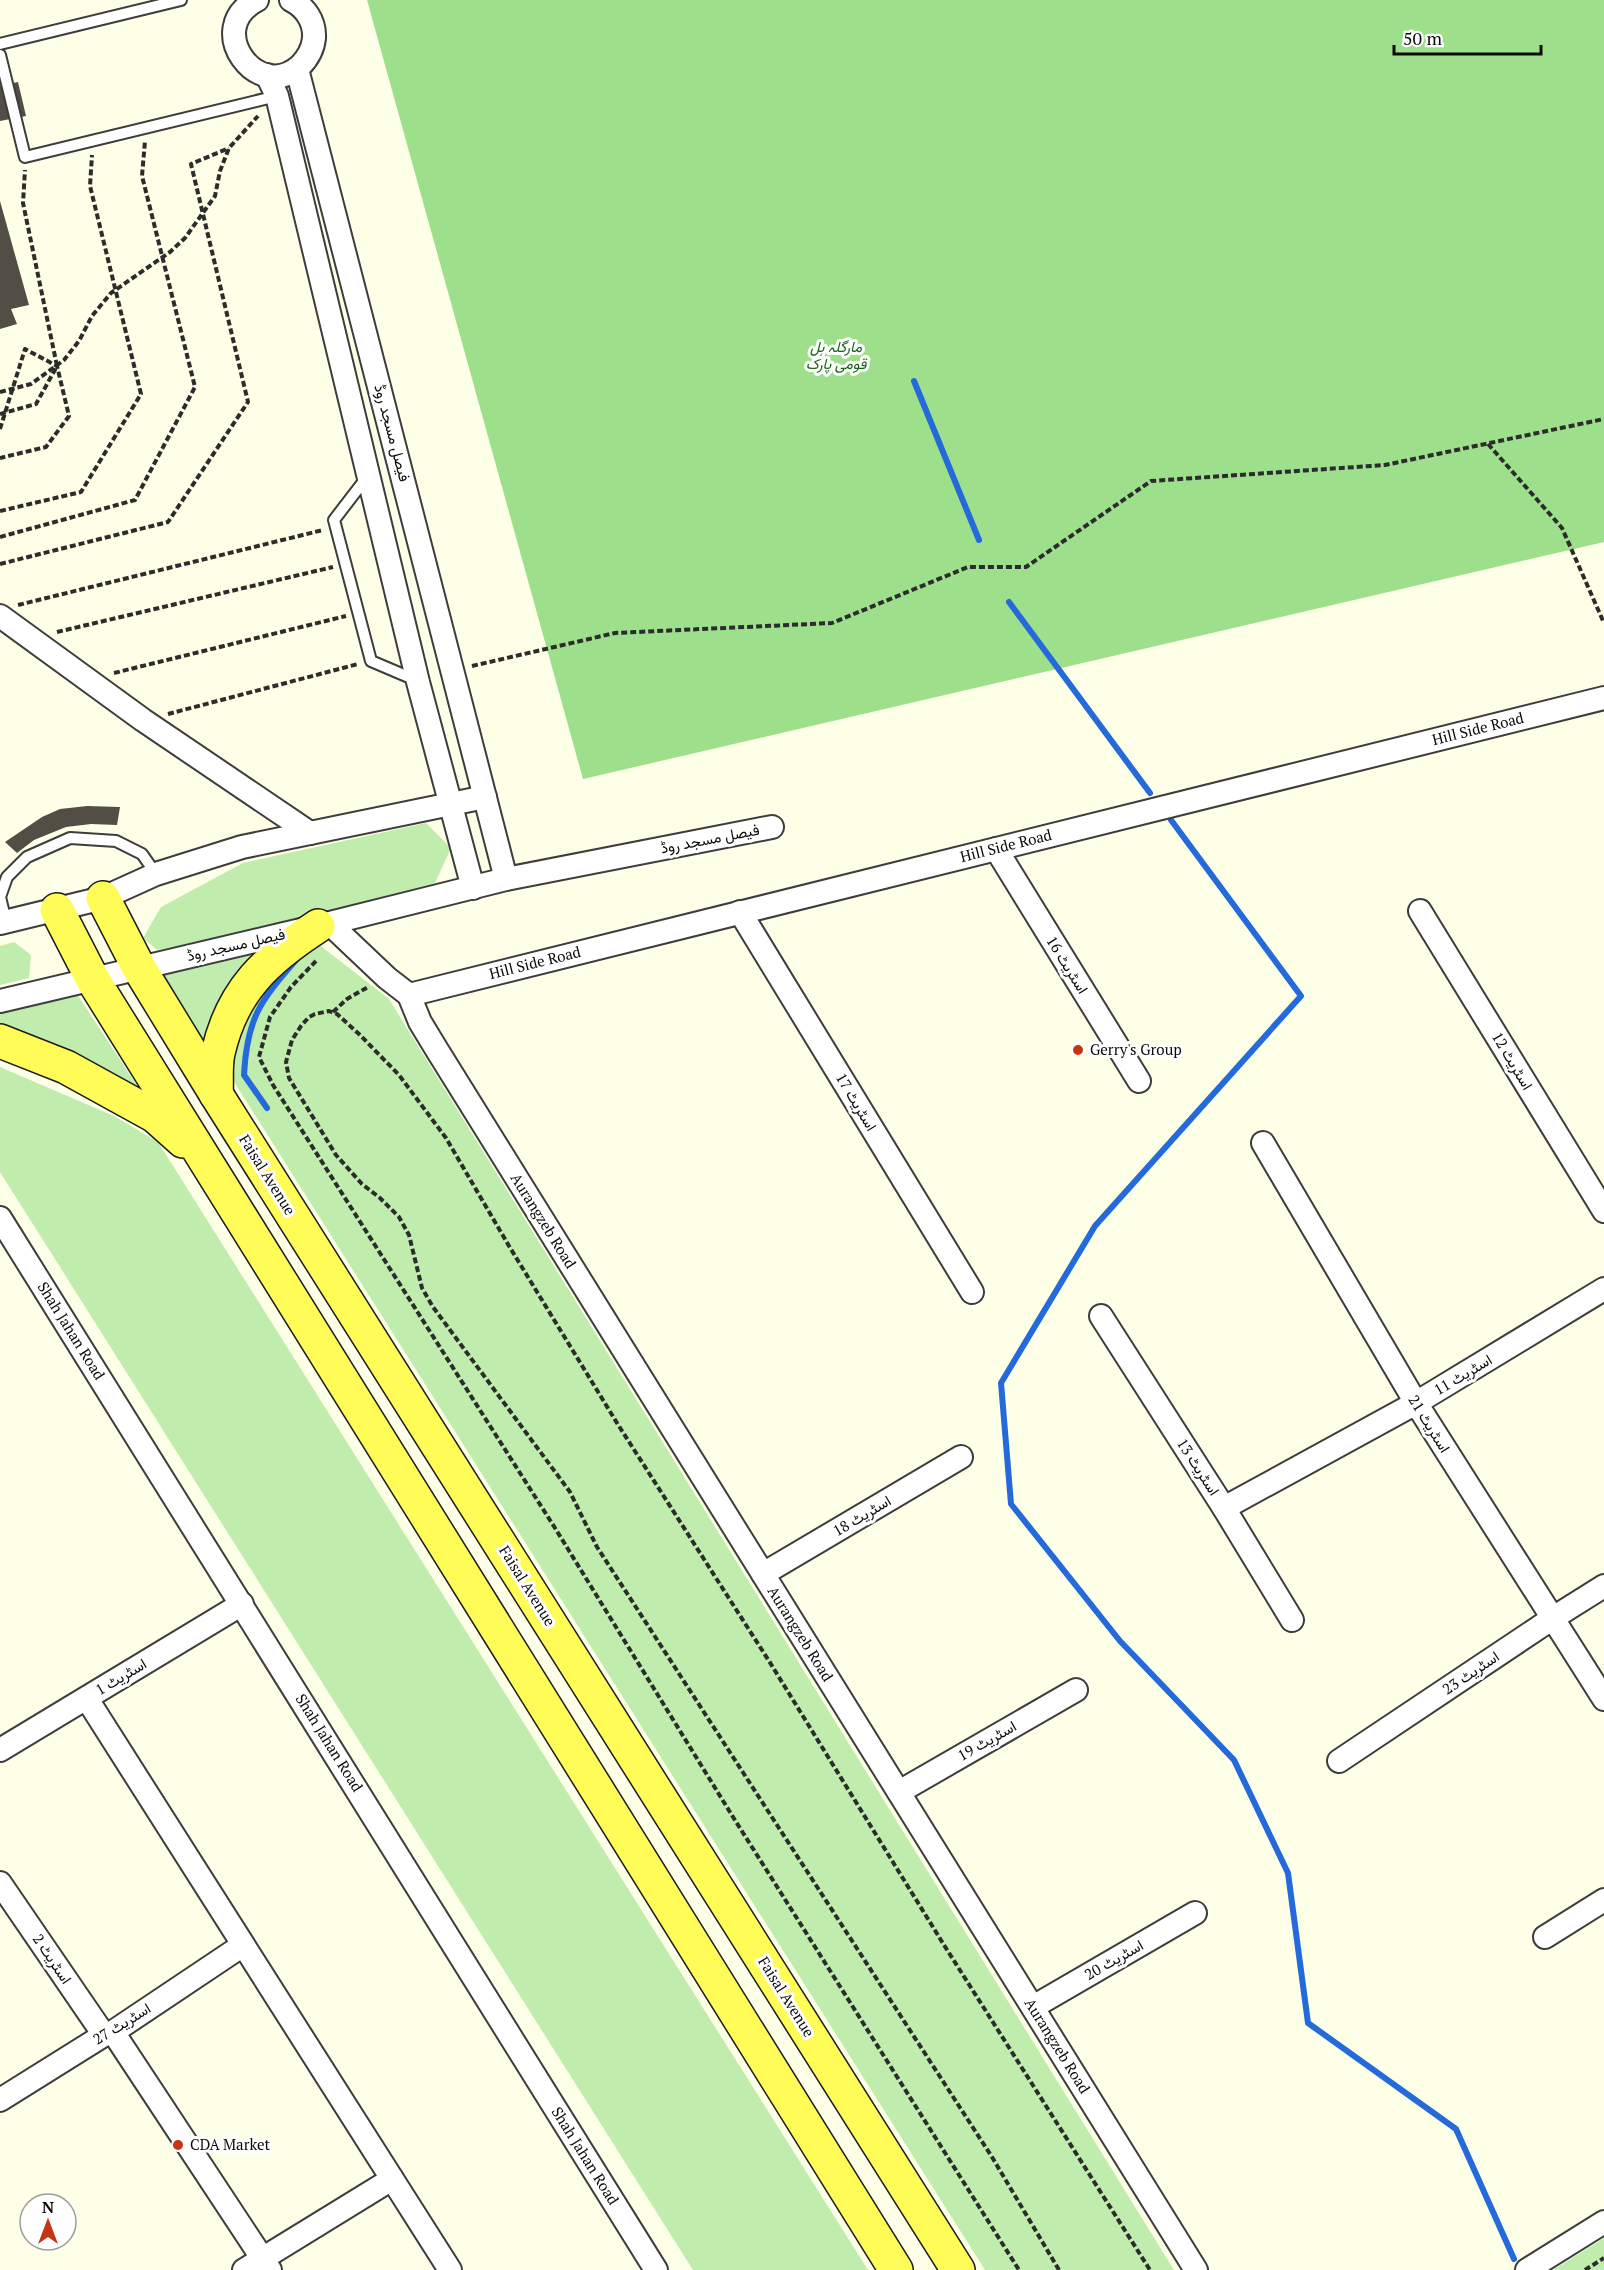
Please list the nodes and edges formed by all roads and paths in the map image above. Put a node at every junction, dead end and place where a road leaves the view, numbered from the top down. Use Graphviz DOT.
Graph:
graph roads {
  1 [pos="181,0"];
  2 [pos="291,0"];
  3 [pos="252,1"];
  4 [pos="0,44"];
  5 [pos="0,56"];
  6 [pos="297,69"];
  7 [pos="267,75"];
  8 [pos="277,96"];
  9 [pos="147,128"];
  10 [pos="93,141"];
  11 [pos="229,148"];
  12 [pos="25,157"];
  13 [pos="202,213"];
  14 [pos="161,258"];
  15 [pos="116,290"];
  16 [pos="57,366"];
  17 [pos="12,389"];
  18 [pos="0,392"];
  19 [pos="3,413"];
  20 [pos="1604,420"];
  21 [pos="0,429"];
  22 [pos="1487,444"];
  23 [pos="0,458"];
  24 [pos="368,476"];
  25 [pos="0,511"];
  26 [pos="336,527"];
  27 [pos="0,537"];
  28 [pos="0,564"];
  29 [pos="345,564"];
  30 [pos="6,611"];
  31 [pos="358,613"];
  32 [pos="1604,624"];
  33 [pos="30,638"];
  34 [pos="370,661"];
  35 [pos="453,670"];
  36 [pos="87,680"];
  37 [pos="418,682"];
  38 [pos="1604,698"];
  39 [pos="142,720"];
  40 [pos="485,797"];
  41 [pos="450,804"];
  42 [pos="772,827"];
  43 [pos="310,833"];
  44 [pos="996,849"];
  45 [pos="156,874"];
  46 [pos="506,879"];
  47 [pos="472,888"];
  48 [pos="103,898"];
  49 [pos="57,910"];
  50 [pos="1420,911"];
  51 [pos="740,912"];
  52 [pos="3,922"];
  53 [pos="324,925"];
  54 [pos="351,945"];
  55 [pos="139,968"];
  56 [pos="387,978"];
  57 [pos="93,980"];
  58 [pos="409,995"];
  59 [pos="0,1001"];
  60 [pos="332,1012"];
  61 [pos="0,1041"];
  62 [pos="1139,1081"];
  63 [pos="216,1094"];
  64 [pos="1263,1143"];
  65 [pos="205,1160"];
  66 [pos="1604,1211"];
  67 [pos="0,1218"];
  68 [pos="1604,1289"];
  69 [pos="972,1292"];
  70 [pos="1101,1316"];
  71 [pos="1416,1403"];
  72 [pos="961,1457"];
  73 [pos="1224,1508"];
  74 [pos="763,1574"];
  75 [pos="1604,1586"];
  76 [pos="242,1604"];
  77 [pos="1553,1618"];
  78 [pos="1292,1620"];
  79 [pos="1076,1690"];
  80 [pos="87,1698"];
  81 [pos="1604,1699"];
  82 [pos="0,1750"];
  83 [pos="1339,1761"];
  84 [pos="899,1792"];
  85 [pos="0,1883"];
  86 [pos="1604,1900"];
  87 [pos="1196,1913"];
  88 [pos="1545,1938"];
  89 [pos="243,1945"];
  90 [pos="1033,2007"];
  91 [pos="109,2033"];
  92 [pos="0,2100"];
  93 [pos="392,2179"];
  94 [pos="1604,2222"];
  95 [pos="1604,2258"];
  96 [pos="259,2266"];
  97 [pos="450,2270"];
  98 [pos="656,2270"];
  99 [pos="896,2270"];
  100 [pos="958,2270"];
  101 [pos="1019,2270"];
  102 [pos="1059,2270"];
  103 [pos="1150,2270"];
  104 [pos="1196,2270"];
  105 [pos="1527,2270"];
  106 [pos="1585,2270"];
  1 -- 4 [label="lane"];
  2 -- 6 [label="street"];
  3 -- 7 [label="street"];
  5 -- 12 [label="lane"];
  6 -- 7 [label="street"];
  6 -- 35 [label="street, فیصل مسجد روڈ"];
  7 -- 8 [label="street"];
  8 -- 9 [label="lane"];
  8 -- 11 [label="path"];
  8 -- 24 [label="street"];
  9 -- 10 [label="lane"];
  9 -- 14 [label="path"];
  10 -- 12 [label="lane"];
  10 -- 15 [label="path"];
  11 -- 13 [label="path"];
  11 -- 13 [label="path"];
  12 -- 16 [label="path"];
  13 -- 14 [label="path"];
  13 -- 28 [label="path"];
  14 -- 15 [label="path"];
  14 -- 27 [label="path"];
  15 -- 16 [label="path"];
  15 -- 25 [label="path"];
  16 -- 17 [label="path"];
  16 -- 17 [label="path"];
  16 -- 19 [label="path"];
  16 -- 23 [label="path"];
  17 -- 18 [label="path"];
  17 -- 19 [label="path"];
  19 -- 21 [label="path"];
  20 -- 22 [label="path"];
  22 -- 32 [label="path"];
  22 -- 35 [label="path"];
  24 -- 26 [label="lane"];
  24 -- 37 [label="street"];
  26 -- 29 [label="lane"];
  26 -- 30 [label="path"];
  29 -- 31 [label="lane"];
  29 -- 33 [label="path"];
  30 -- 33 [label="street"];
  31 -- 34 [label="lane"];
  31 -- 36 [label="path"];
  33 -- 36 [label="street"];
  34 -- 37 [label="lane"];
  34 -- 39 [label="path"];
  35 -- 40 [label="street, فیصل مسجد روڈ"];
  36 -- 39 [label="street"];
  37 -- 41 [label="street"];
  38 -- 44 [label="street, Hill Side Road"];
  39 -- 43 [label="street"];
  40 -- 41 [label="street"];
  40 -- 46 [label="street, فیصل مسجد روڈ"];
  41 -- 43 [label="street"];
  41 -- 47 [label="street"];
  42 -- 46 [label="street, فیصل مسجد روڈ"];
  43 -- 45 [label="street"];
  44 -- 51 [label="street, Hill Side Road"];
  44 -- 62 [label="street, اسٹریٹ 16"];
  45 -- 48 [label="street"];
  45 -- 52 [label="lane"];
  46 -- 47 [label="street, فیصل مسجد روڈ"];
  47 -- 53 [label="street, فیصل مسجد روڈ"];
  48 -- 49 [label="street"];
  48 -- 55 [label="main road, Faisal Avenue"];
  49 -- 52 [label="street"];
  49 -- 57 [label="main road"];
  50 -- 66 [label="street, اسٹریٹ 12"];
  51 -- 58 [label="street, Hill Side Road"];
  51 -- 69 [label="street, اسٹریٹ 17"];
  53 -- 54 [label="street"];
  53 -- 55 [label="street, فیصل مسجد روڈ"];
  53 -- 63 [label="main road"];
  54 -- 56 [label="street"];
  54 -- 101 [label="path"];
  55 -- 57 [label="street, فیصل مسجد روڈ"];
  55 -- 63 [label="main road, Faisal Avenue"];
  56 -- 58 [label="street"];
  56 -- 60 [label="path"];
  57 -- 59 [label="street, فیصل مسجد روڈ"];
  57 -- 65 [label="main road"];
  58 -- 74 [label="street, Aurangzeb Road"];
  60 -- 102 [label="path"];
  60 -- 103 [label="path"];
  61 -- 65 [label="main road"];
  63 -- 100 [label="main road, Faisal Avenue"];
  64 -- 71 [label="street, اسٹریٹ 21"];
  65 -- 99 [label="main road"];
  67 -- 76 [label="street, Shah Jahan Road"];
  68 -- 71 [label="street, اسٹریٹ 11"];
  70 -- 73 [label="street, اسٹریٹ 13"];
  71 -- 73 [label="street, اسٹریٹ 11"];
  71 -- 77 [label="street, اسٹریٹ 21"];
  72 -- 74 [label="street, اسٹریٹ 18"];
  73 -- 78 [label="street, اسٹریٹ 13"];
  74 -- 84 [label="street, Aurangzeb Road"];
  75 -- 77 [label="street, اسٹریٹ 23"];
  76 -- 80 [label="street, اسٹریٹ 1"];
  76 -- 98 [label="street, Shah Jahan Road"];
  77 -- 81 [label="street, اسٹریٹ 21"];
  77 -- 83 [label="street, اسٹریٹ 23"];
  79 -- 84 [label="street, اسٹریٹ 19"];
  80 -- 82 [label="street, اسٹریٹ 1"];
  80 -- 89 [label="street"];
  84 -- 90 [label="street, Aurangzeb Road"];
  85 -- 91 [label="street, اسٹریٹ 2"];
  86 -- 88 [label="street"];
  87 -- 90 [label="street, اسٹریٹ 20"];
  89 -- 91 [label="street, اسٹریٹ 27"];
  89 -- 93 [label="street"];
  90 -- 104 [label="street, Aurangzeb Road"];
  91 -- 92 [label="street, اسٹریٹ 27"];
  91 -- 96 [label="street, اسٹریٹ 2"];
  93 -- 96 [label="street"];
  93 -- 97 [label="street"];
  94 -- 105 [label="street"];
  95 -- 106 [label="path"];
}
